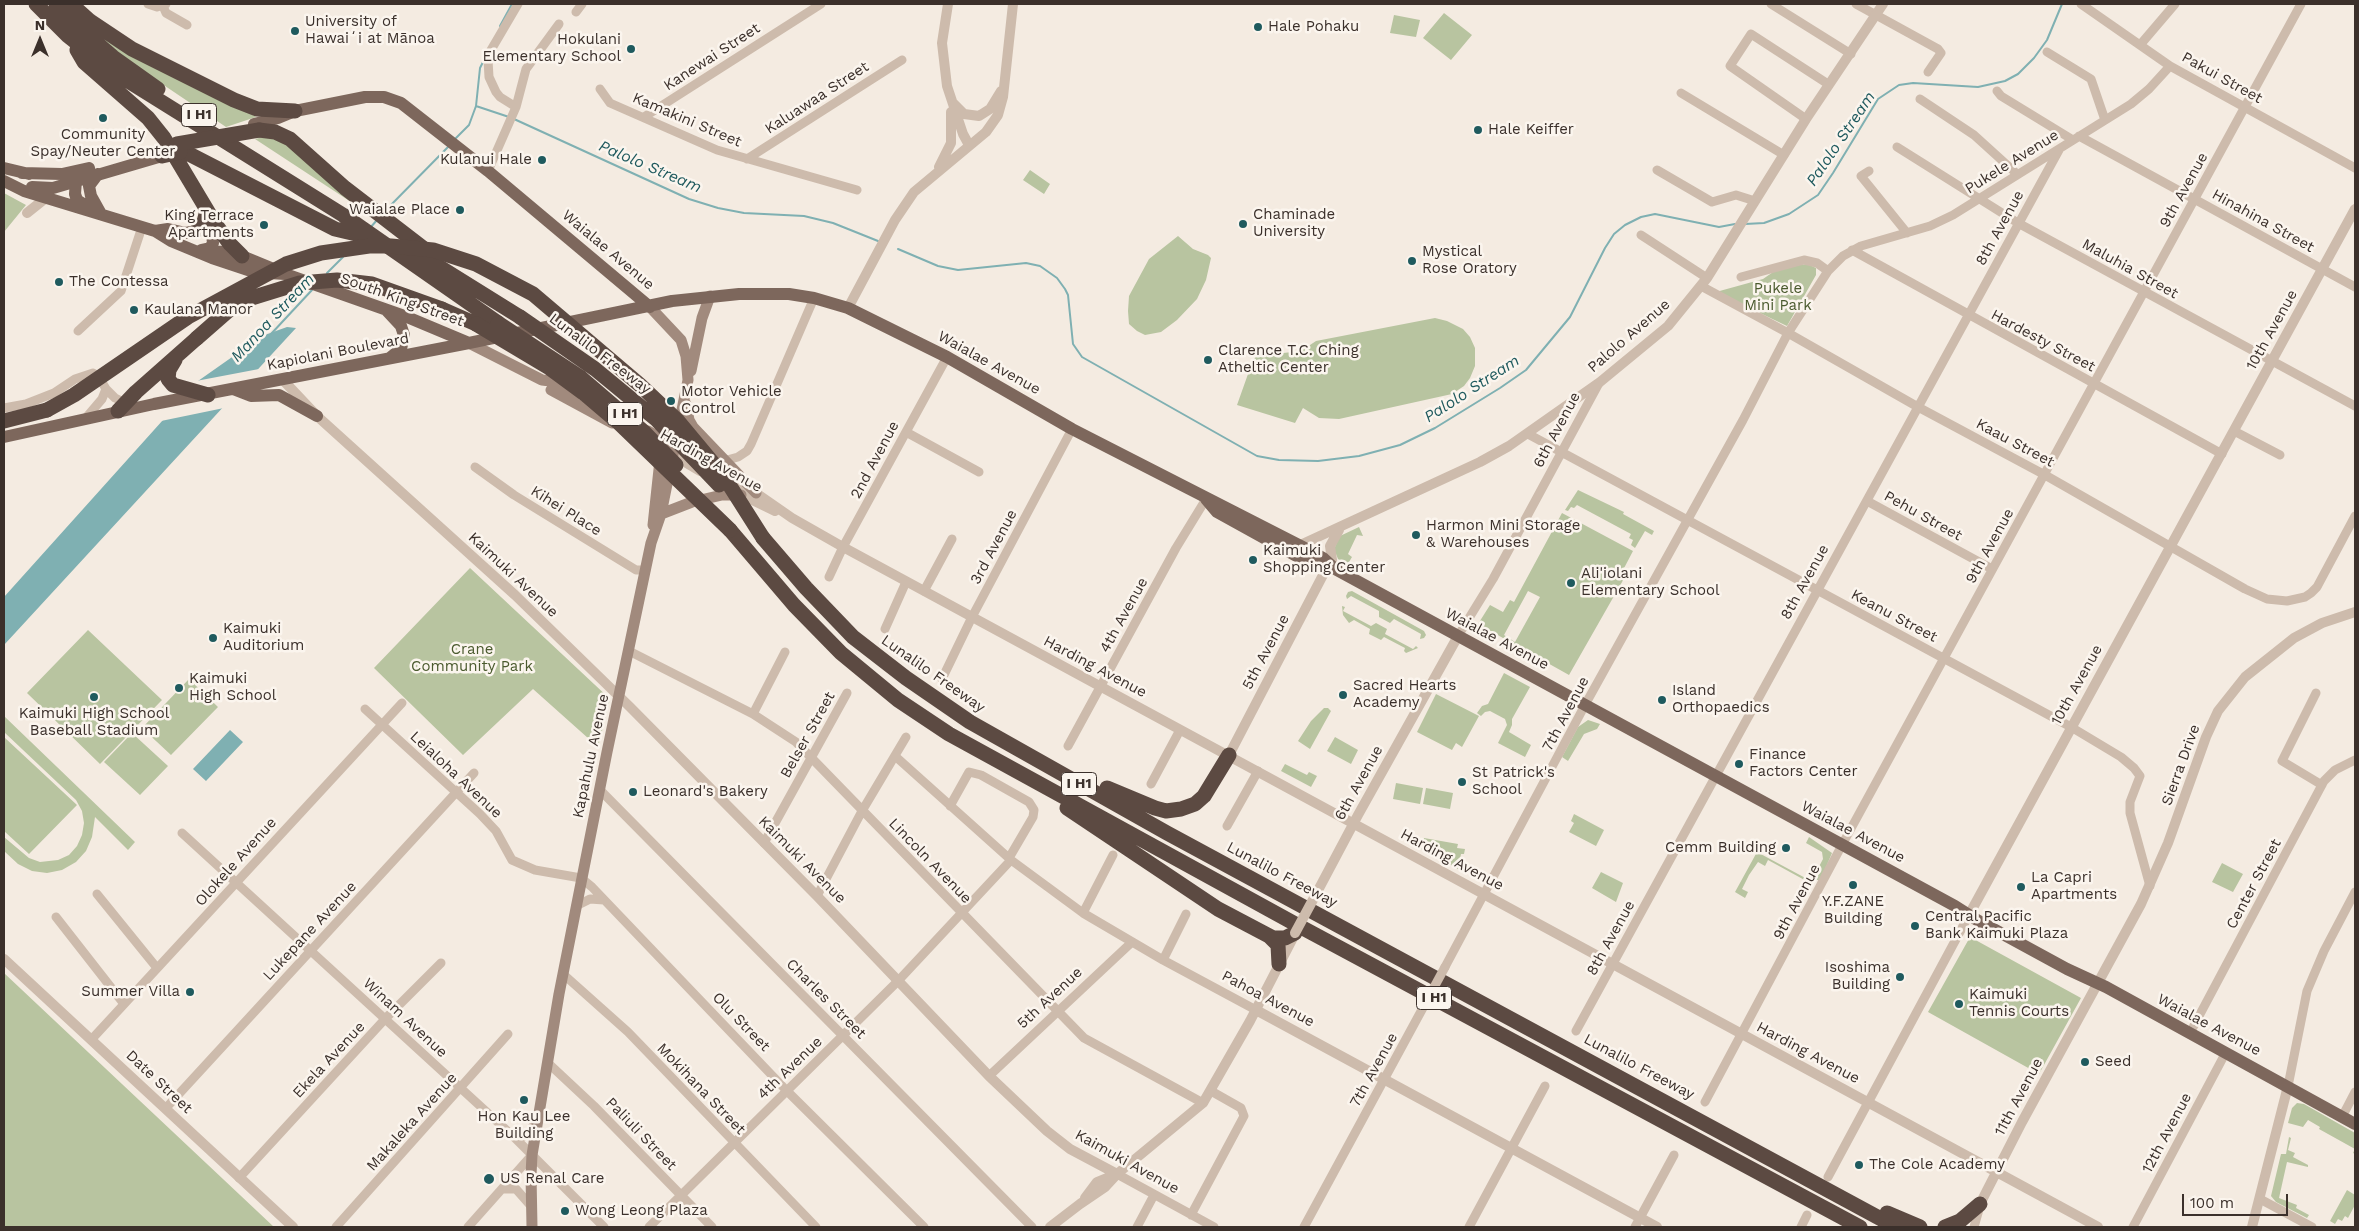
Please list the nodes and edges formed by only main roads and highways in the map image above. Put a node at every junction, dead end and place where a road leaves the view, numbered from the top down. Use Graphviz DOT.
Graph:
graph roads {
  1 [pos="36,4"];
  2 [pos="56,4"];
  3 [pos="71,4"];
  4 [pos="68,36"];
  5 [pos="295,112"];
  6 [pos="256,127"];
  7 [pos="178,148"];
  8 [pos="160,153"];
  9 [pos="4,168"];
  10 [pos="102,169"];
  11 [pos="22,172"];
  12 [pos="4,179"];
  13 [pos="76,180"];
  14 [pos="57,186"];
  15 [pos="91,196"];
  16 [pos="47,197"];
  17 [pos="207,210"];
  18 [pos="101,214"];
  19 [pos="348,214"];
  20 [pos="197,230"];
  21 [pos="155,231"];
  22 [pos="386,234"];
  23 [pos="199,251"];
  24 [pos="242,256"];
  25 [pos="289,275"];
  26 [pos="710,296"];
  27 [pos="650,307"];
  28 [pos="385,309"];
  29 [pos="524,323"];
  30 [pos="469,343"];
  31 [pos="177,357"];
  32 [pos="390,358"];
  33 [pos="541,380"];
  34 [pos="688,380"];
  35 [pos="239,389"];
  36 [pos="185,395"];
  37 [pos="208,395"];
  38 [pos="685,397"];
  39 [pos="122,407"];
  40 [pos="317,416"];
  41 [pos="4,421"];
  42 [pos="4,437"];
  43 [pos="669,453"];
  44 [pos="756,493"];
  45 [pos="742,495"];
  46 [pos="1206,499"];
  47 [pos="661,514"];
  48 [pos="730,530"];
  49 [pos="763,538"];
  50 [pos="651,543"];
  51 [pos="1334,568"];
  52 [pos="992,735"];
  53 [pos="1228,755"];
  54 [pos="1009,767"];
  55 [pos="1295,933"];
  56 [pos="1270,936"];
  57 [pos="1279,964"];
  58 [pos="1704,1122"];
  59 [pos="2355,1124"];
  60 [pos="1980,1204"];
  61 [pos="532,1227"];
  62 [pos="1860,1227"];
  63 [pos="1896,1227"];
  64 [pos="1920,1227"];
  65 [pos="1945,1227"];
  1 -- 4 [label="highway, Lunalilo Freeway / I H1"];
  2 -- 19 [label="highway, Lunalilo Freeway / I H1"];
  3 -- 5 [label="highway"];
  4 -- 17 [label="highway"];
  4 -- 19 [label="highway, Lunalilo Freeway / I H1"];
  5 -- 6 [label="main road, Waialae Avenue"];
  5 -- 27 [label="main road, Waialae Avenue"];
  6 -- 7 [label="highway, bridge"];
  6 -- 22 [label="highway"];
  7 -- 8 [label="highway, bridge"];
  7 -- 22 [label="highway"];
  8 -- 10 [label="main road"];
  9 -- 11 [label="main road"];
  10 -- 11 [label="main road"];
  10 -- 13 [label="main road"];
  10 -- 15 [label="main road"];
  11 -- 13 [label="main road"];
  12 -- 14 [label="main road"];
  12 -- 16 [label="main road, South King Street"];
  13 -- 14 [label="main road"];
  13 -- 15 [label="main road"];
  13 -- 18 [label="main road"];
  14 -- 16 [label="main road"];
  15 -- 18 [label="main road"];
  16 -- 18 [label="main road, South King Street"];
  17 -- 20 [label="highway"];
  17 -- 24 [label="highway"];
  18 -- 21 [label="main road, South King Street"];
  19 -- 22 [label="highway, Lunalilo Freeway / I H1"];
  20 -- 21 [label="main road, South King Street"];
  20 -- 23 [label="main road"];
  21 -- 23 [label="main road, South King Street"];
  22 -- 29 [label="highway, Lunalilo Freeway / I H1"];
  22 -- 48 [label="highway, Lunalilo Freeway / I H1, bridge"];
  23 -- 24 [label="main road"];
  23 -- 25 [label="main road, South King Street"];
  24 -- 25 [label="main road"];
  25 -- 28 [label="main road, South King Street, bridge"];
  26 -- 27 [label="main road, Waialae Avenue"];
  26 -- 34 [label="main road"];
  26 -- 46 [label="main road, Waialae Avenue"];
  27 -- 29 [label="main road, Kapiolani Boulevard"];
  27 -- 34 [label="main road, Kapahulu Avenue"];
  28 -- 30 [label="main road, South King Street"];
  28 -- 32 [label="main road"];
  29 -- 30 [label="main road, Kapiolani Boulevard"];
  29 -- 33 [label="main road"];
  29 -- 49 [label="highway, Lunalilo Freeway / I H1, bridge"];
  30 -- 32 [label="main road, Kapiolani Boulevard"];
  30 -- 33 [label="main road, Harding Avenue"];
  31 -- 36 [label="highway"];
  31 -- 39 [label="highway"];
  31 -- 48 [label="highway, bridge"];
  32 -- 35 [label="main road, Kapiolani Boulevard"];
  33 -- 43 [label="main road, Harding Avenue"];
  33 -- 43 [label="main road, Harding Avenue"];
  34 -- 38 [label="main road, Kapahulu Avenue"];
  35 -- 37 [label="main road, Kapiolani Boulevard"];
  35 -- 40 [label="main road"];
  36 -- 37 [label="highway"];
  36 -- 39 [label="main road"];
  38 -- 43 [label="main road, Kapahulu Avenue"];
  38 -- 44 [label="main road"];
  39 -- 42 [label="main road"];
  41 -- 49 [label="highway, bridge"];
  43 -- 47 [label="main road, Kapahulu Avenue"];
  43 -- 50 [label="main road"];
  45 -- 47 [label="main road"];
  46 -- 51 [label="main road, Waialae Avenue"];
  46 -- 51 [label="main road, Waialae Avenue"];
  47 -- 50 [label="main road, Kapahulu Avenue"];
  48 -- 54 [label="highway, Lunalilo Freeway / I H1"];
  49 -- 52 [label="highway, Lunalilo Freeway / I H1"];
  50 -- 61 [label="main road, Kapahulu Avenue"];
  51 -- 59 [label="main road, Waialae Avenue"];
  52 -- 53 [label="highway"];
  52 -- 58 [label="highway, Lunalilo Freeway / I H1"];
  54 -- 56 [label="highway"];
  54 -- 62 [label="highway, Lunalilo Freeway / I H1"];
  55 -- 56 [label="highway"];
  56 -- 57 [label="highway"];
  58 -- 63 [label="highway, Lunalilo Freeway / I H1"];
  58 -- 64 [label="highway"];
  60 -- 65 [label="highway"];
}
